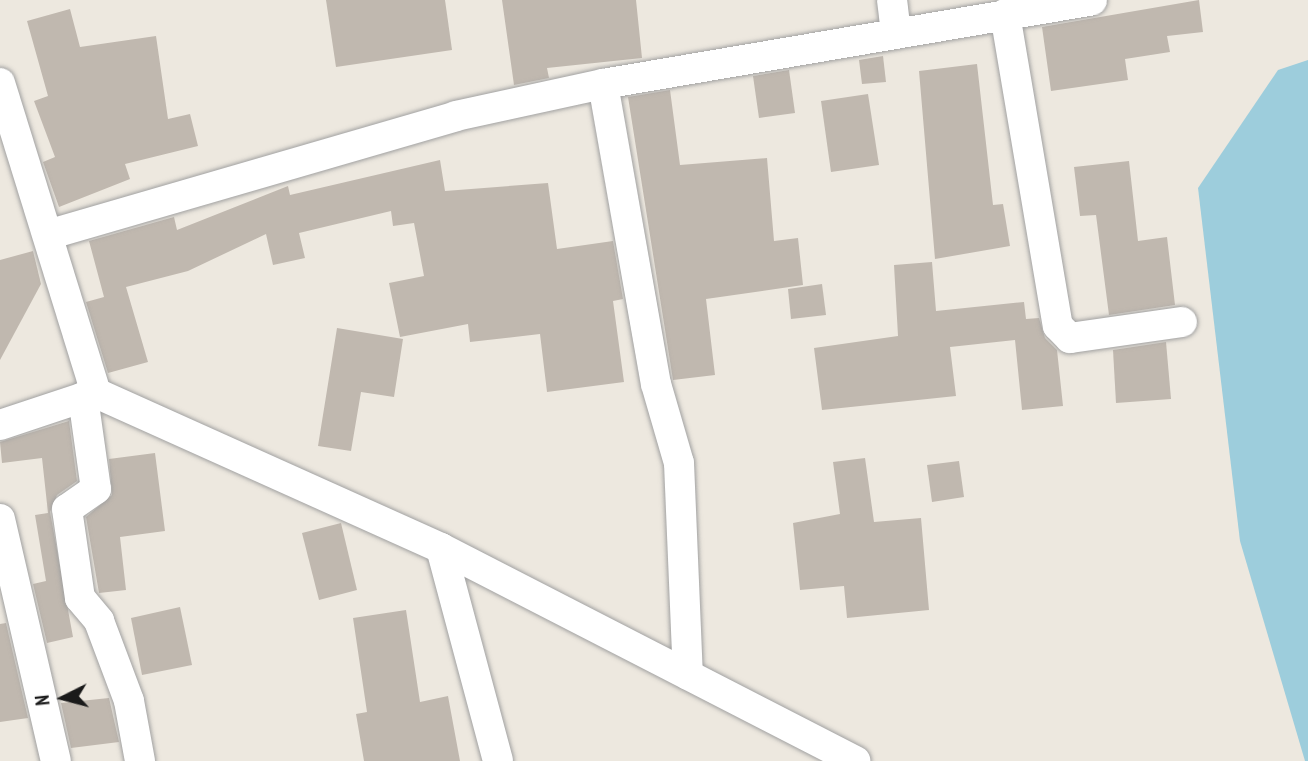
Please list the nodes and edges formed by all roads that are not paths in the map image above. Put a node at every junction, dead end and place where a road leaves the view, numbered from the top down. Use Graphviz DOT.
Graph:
graph roads {
  1 [pos="892,0"];
  2 [pos="1092,0"];
  3 [pos="1005,15"];
  4 [pos="895,32"];
  5 [pos="0,83"];
  6 [pos="603,84"];
  7 [pos="51,234"];
  8 [pos="1182,322"];
  9 [pos="90,395"];
  10 [pos="0,425"];
  11 [pos="0,519"];
  12 [pos="441,548"];
  13 [pos="688,675"];
  14 [pos="56,761"];
  15 [pos="141,761"];
  16 [pos="498,761"];
  17 [pos="855,761"];
  1 -- 4 [label="street"];
  2 -- 3 [label="street"];
  3 -- 4 [label="street"];
  3 -- 8 [label="street"];
  4 -- 6 [label="street"];
  5 -- 7 [label="street"];
  6 -- 7 [label="street"];
  6 -- 13 [label="street"];
  7 -- 9 [label="street"];
  9 -- 10 [label="street"];
  9 -- 12 [label="street"];
  9 -- 15 [label="street"];
  11 -- 14 [label="street"];
  12 -- 13 [label="street"];
  12 -- 16 [label="street"];
  13 -- 17 [label="street"];
}
